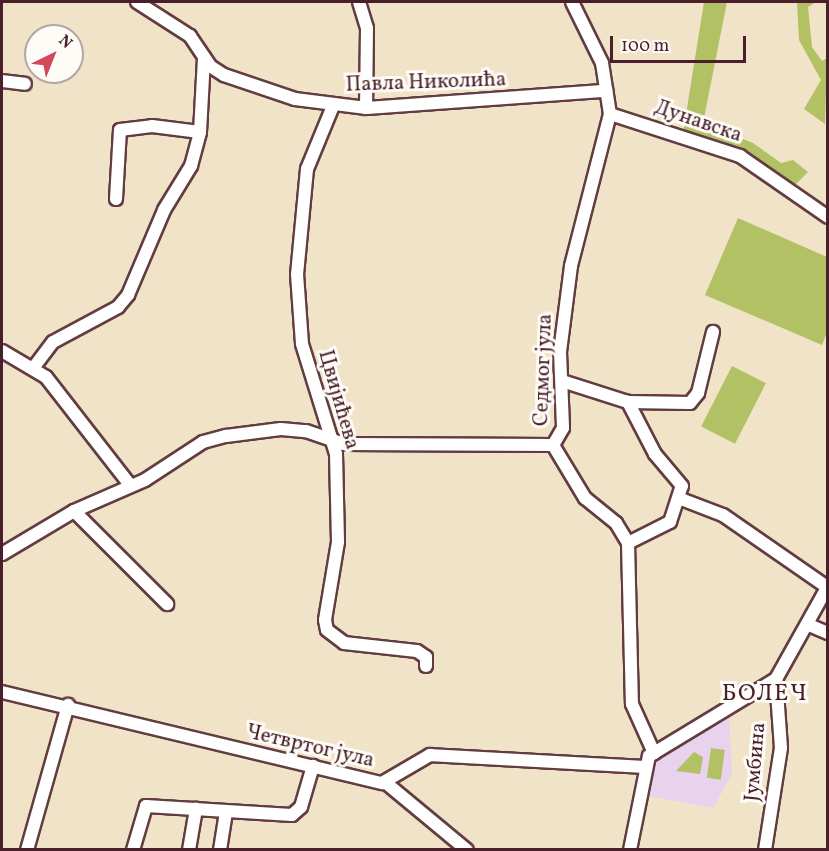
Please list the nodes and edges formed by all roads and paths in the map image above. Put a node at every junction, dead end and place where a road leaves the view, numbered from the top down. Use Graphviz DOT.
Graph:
graph roads {
  1 [pos="137,2"];
  2 [pos="359,2"];
  3 [pos="572,2"];
  4 [pos="204,57"];
  5 [pos="2,81"];
  6 [pos="24,84"];
  7 [pos="606,91"];
  8 [pos="333,106"];
  9 [pos="366,108"];
  10 [pos="610,114"];
  11 [pos="200,132"];
  12 [pos="116,198"];
  13 [pos="828,217"];
  14 [pos="713,332"];
  15 [pos="2,351"];
  16 [pos="34,367"];
  17 [pos="562,381"];
  18 [pos="628,402"];
  19 [pos="334,442"];
  20 [pos="553,445"];
  21 [pos="130,485"];
  22 [pos="681,498"];
  23 [pos="74,511"];
  24 [pos="628,543"];
  25 [pos="2,554"];
  26 [pos="827,586"];
  27 [pos="167,604"];
  28 [pos="809,625"];
  29 [pos="828,633"];
  30 [pos="426,666"];
  31 [pos="776,679"];
  32 [pos="2,692"];
  33 [pos="68,705"];
  34 [pos="654,753"];
  35 [pos="314,766"];
  36 [pos="644,767"];
  37 [pos="386,783"];
  38 [pos="196,809"];
  39 [pos="226,811"];
  40 [pos="27,849"];
  41 [pos="134,849"];
  42 [pos="189,849"];
  43 [pos="220,849"];
  44 [pos="467,849"];
  45 [pos="630,849"];
  46 [pos="765,849"];
  1 -- 4 [label="street, Павла Николића"];
  2 -- 9 [label="street"];
  3 -- 7 [label="street, Седмог јула"];
  4 -- 8 [label="street, Павла Николића"];
  4 -- 11 [label="street"];
  5 -- 6 [label="street"];
  7 -- 9 [label="street, Павла Николића"];
  7 -- 10 [label="street, Седмог јула"];
  8 -- 9 [label="street, Павла Николића"];
  8 -- 19 [label="street, Цвијићева"];
  10 -- 13 [label="street, Дунавска"];
  10 -- 17 [label="street, Седмог јула"];
  11 -- 12 [label="street"];
  11 -- 16 [label="street"];
  14 -- 18 [label="street"];
  15 -- 16 [label="street"];
  16 -- 21 [label="street"];
  17 -- 18 [label="street"];
  17 -- 20 [label="street, Седмог јула"];
  18 -- 22 [label="street"];
  19 -- 20 [label="street"];
  19 -- 21 [label="street"];
  19 -- 30 [label="street, Цвијићева"];
  20 -- 24 [label="street, Седмог јула"];
  21 -- 23 [label="street"];
  22 -- 24 [label="street"];
  22 -- 26 [label="street"];
  23 -- 25 [label="street"];
  23 -- 27 [label="street"];
  24 -- 34 [label="street"];
  26 -- 28 [label="street"];
  28 -- 29 [label="street"];
  28 -- 31 [label="street"];
  31 -- 34 [label="street"];
  31 -- 46 [label="street, Јумбина"];
  32 -- 33 [label="street, Четвртог јула"];
  33 -- 35 [label="street, Четвртог јула"];
  33 -- 40 [label="street"];
  34 -- 36 [label="street"];
  35 -- 37 [label="street, Четвртог јула"];
  35 -- 39 [label="street"];
  36 -- 37 [label="street, Четвртог јула"];
  36 -- 45 [label="street"];
  37 -- 44 [label="street"];
  38 -- 39 [label="street"];
  38 -- 41 [label="street"];
  38 -- 42 [label="street"];
  39 -- 43 [label="street"];
}
